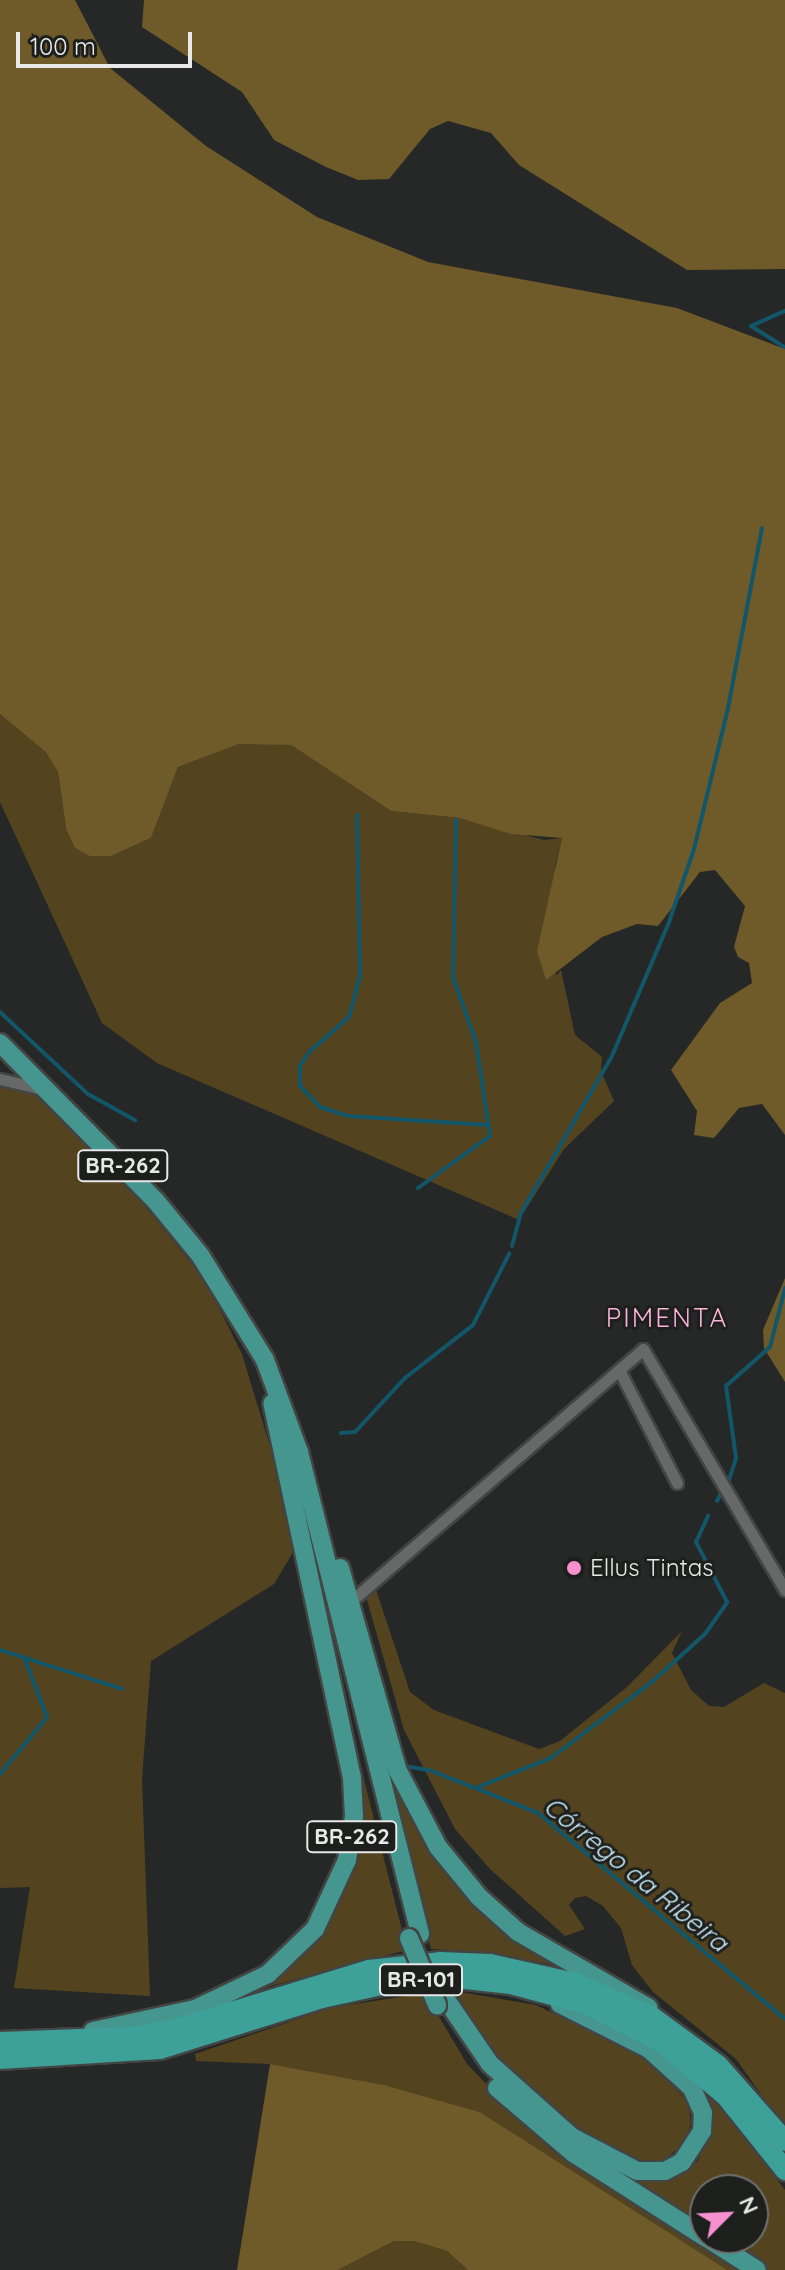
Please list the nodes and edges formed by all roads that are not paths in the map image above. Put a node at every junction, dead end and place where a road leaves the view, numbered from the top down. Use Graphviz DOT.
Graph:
graph roads {
  1 [pos="0,1043"];
  2 [pos="0,1079"];
  3 [pos="51,1091"];
  4 [pos="230,1301"];
  5 [pos="259,1349"];
  6 [pos="619,1370"];
  7 [pos="271,1401"];
  8 [pos="677,1483"];
  9 [pos="785,1590"];
  10 [pos="350,1602"];
  11 [pos="414,1936"];
  12 [pos="474,1980"];
  13 [pos="442,2003"];
  14 [pos="0,2041"];
  15 [pos="694,2045"];
  16 [pos="0,2059"];
  17 [pos="785,2141"];
  18 [pos="785,2170"];
  19 [pos="689,2227"];
  20 [pos="732,2254"];
  21 [pos="757,2270"];
  1 -- 3 [label="highway, BR-262"];
  2 -- 3 [label="street"];
  3 -- 4 [label="highway, BR-262"];
  4 -- 5 [label="highway, BR-262"];
  4 -- 7 [label="highway, BR-262"];
  5 -- 10 [label="highway, BR-262"];
  5 -- 11 [label="highway, BR-262"];
  6 -- 8 [label="street"];
  6 -- 9 [label="street"];
  6 -- 10 [label="street"];
  7 -- 11 [label="highway, BR-262"];
  7 -- 14 [label="highway, BR-262"];
  10 -- 15 [label="highway, BR-262"];
  11 -- 13 [label="highway, BR-262, bridge"];
  12 -- 13 [label="highway, BR-262"];
  12 -- 16 [label="highway, BR-101"];
  12 -- 18 [label="highway, BR-101"];
  13 -- 19 [label="highway, BR-262"];
  14 -- 15 [label="highway, BR-101"];
  15 -- 17 [label="highway, BR-101"];
  20 -- 21 [label="highway, BR-262"];
}
